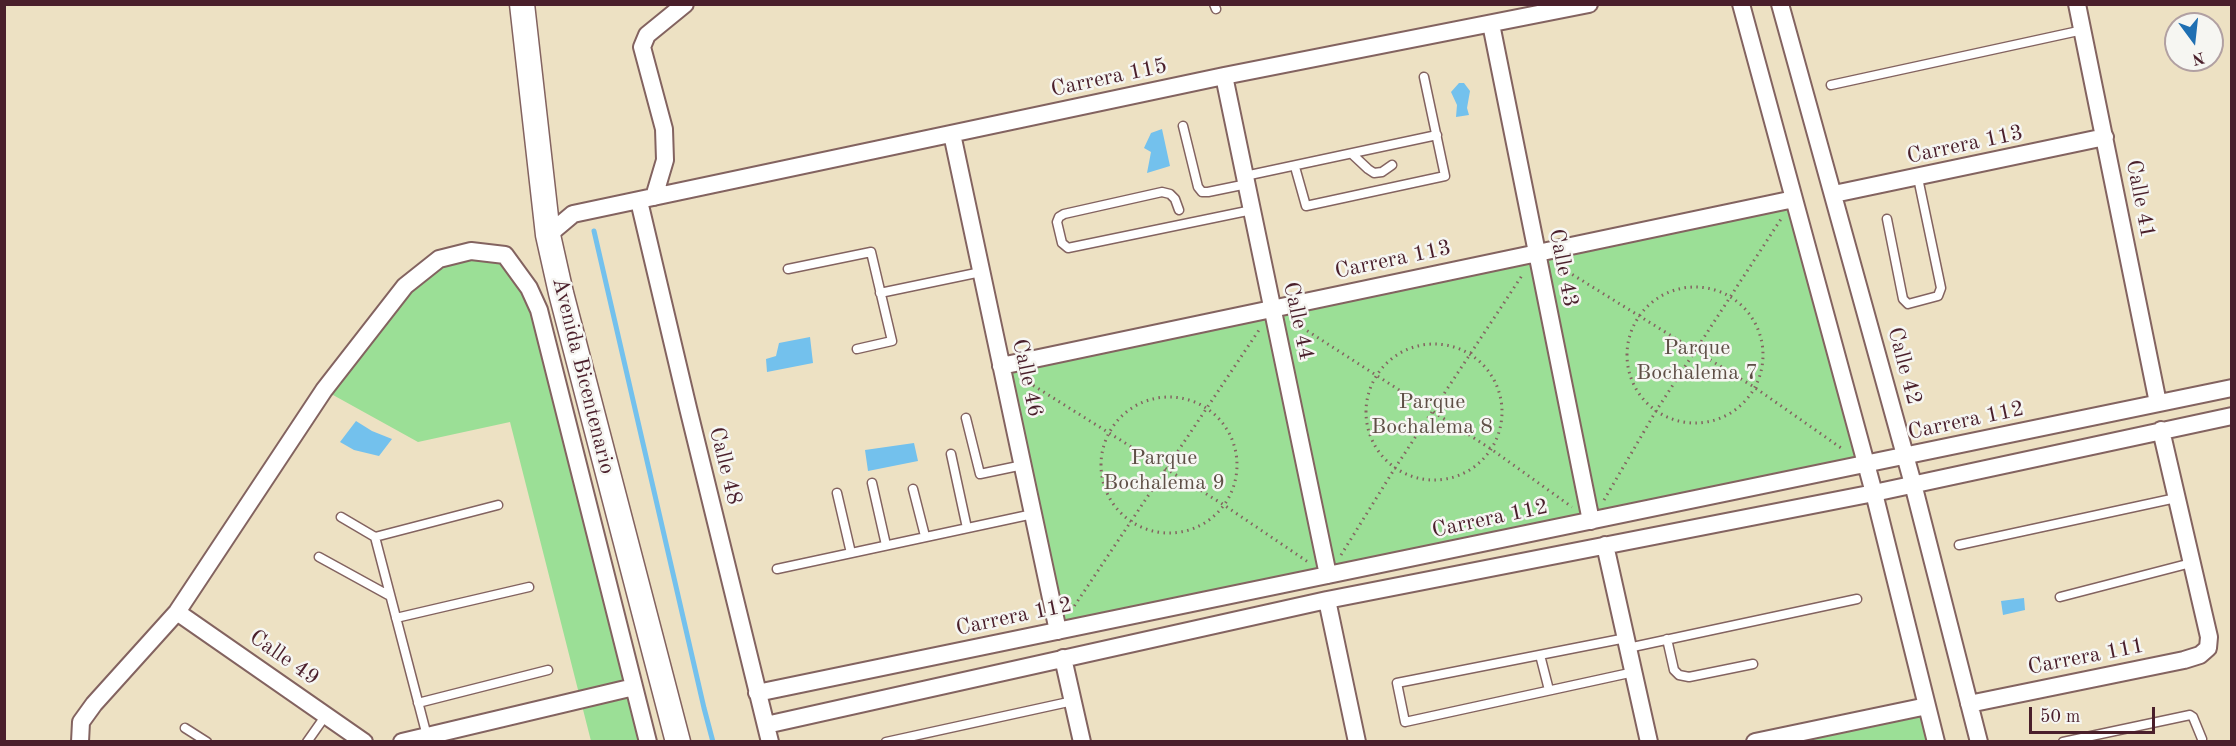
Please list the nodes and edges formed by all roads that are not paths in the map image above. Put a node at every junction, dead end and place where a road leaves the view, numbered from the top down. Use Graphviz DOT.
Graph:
graph roads {
  1 [pos="522,4"];
  2 [pos="685,4"];
  3 [pos="1589,4"];
  4 [pos="1741,4"];
  5 [pos="1780,4"];
  6 [pos="2078,4"];
  7 [pos="1491,24"];
  8 [pos="2083,30"];
  9 [pos="1224,76"];
  10 [pos="1425,77"];
  11 [pos="1831,85"];
  12 [pos="1183,126"];
  13 [pos="952,134"];
  14 [pos="1437,135"];
  15 [pos="2105,137"];
  16 [pos="1352,154"];
  17 [pos="1392,165"];
  18 [pos="1295,166"];
  19 [pos="1918,178"];
  20 [pos="1246,180"];
  21 [pos="1834,194"];
  22 [pos="647,199"];
  23 [pos="1794,199"];
  24 [pos="1179,210"];
  25 [pos="1252,210"];
  26 [pos="1887,219"];
  27 [pos="548,235"];
  28 [pos="1537,253"];
  29 [pos="788,269"];
  30 [pos="981,272"];
  31 [pos="880,293"];
  32 [pos="1273,309"];
  33 [pos="857,350"];
  34 [pos="1001,366"];
  35 [pos="2232,388"];
  36 [pos="2158,403"];
  37 [pos="2232,416"];
  38 [pos="966,418"];
  39 [pos="2161,430"];
  40 [pos="951,454"];
  41 [pos="1906,457"];
  42 [pos="1023,465"];
  43 [pos="1865,465"];
  44 [pos="872,483"];
  45 [pos="1913,484"];
  46 [pos="913,489"];
  47 [pos="1874,492"];
  48 [pos="837,493"];
  49 [pos="2176,498"];
  50 [pos="498,505"];
  51 [pos="1033,514"];
  52 [pos="341,517"];
  53 [pos="1592,521"];
  54 [pos="967,528"];
  55 [pos="925,536"];
  56 [pos="375,537"];
  57 [pos="886,545"];
  58 [pos="1605,545"];
  59 [pos="1959,546"];
  60 [pos="851,553"];
  61 [pos="319,556"];
  62 [pos="2191,563"];
  63 [pos="777,569"];
  64 [pos="1328,575"];
  65 [pos="529,586"];
  66 [pos="390,596"];
  67 [pos="2061,597"];
  68 [pos="1857,599"];
  69 [pos="1327,600"];
  70 [pos="177,612"];
  71 [pos="396,618"];
  72 [pos="1058,631"];
  73 [pos="1666,639"];
  74 [pos="1627,643"];
  75 [pos="1540,655"];
  76 [pos="1063,658"];
  77 [pos="1753,664"];
  78 [pos="548,670"];
  79 [pos="1634,672"];
  80 [pos="634,687"];
  81 [pos="1549,690"];
  82 [pos="757,693"];
  83 [pos="1073,701"];
  84 [pos="418,703"];
  85 [pos="1969,704"];
  86 [pos="1927,706"];
  87 [pos="326,715"];
  88 [pos="185,728"];
  89 [pos="768,733"];
  90 [pos="427,736"];
  91 [pos="2202,739"];
  92 [pos="80,741"];
  93 [pos="207,741"];
  94 [pos="307,741"];
  95 [pos="364,741"];
  96 [pos="402,741"];
  97 [pos="648,741"];
  98 [pos="678,741"];
  99 [pos="886,741"];
  100 [pos="1082,741"];
  101 [pos="1357,741"];
  102 [pos="1649,741"];
  103 [pos="1755,741"];
  104 [pos="1936,741"];
  105 [pos="1979,741"];
  106 [pos="2063,741"];
  1 -- 27 [label="main road, Avenida Bicentenario"];
  2 -- 22 [label="street"];
  3 -- 7 [label="street, Carrera 115"];
  4 -- 23 [label="street"];
  5 -- 21 [label="street, Calle 42"];
  6 -- 8 [label="street, Calle 41"];
  7 -- 9 [label="street, Carrera 115"];
  7 -- 28 [label="street, Calle 43"];
  8 -- 11 [label="lane"];
  8 -- 15 [label="street, Calle 41"];
  9 -- 13 [label="street, Carrera 115"];
  9 -- 20 [label="street, Calle 44"];
  10 -- 14 [label="lane"];
  12 -- 20 [label="lane"];
  13 -- 22 [label="street, Carrera 115"];
  13 -- 30 [label="street, Calle 46"];
  14 -- 16 [label="lane"];
  14 -- 18 [label="lane"];
  15 -- 19 [label="street, Carrera 113"];
  15 -- 36 [label="street, Calle 41"];
  16 -- 17 [label="lane"];
  16 -- 18 [label="lane"];
  18 -- 20 [label="lane"];
  19 -- 21 [label="street, Carrera 113"];
  19 -- 26 [label="lane"];
  20 -- 25 [label="street, Calle 44"];
  21 -- 41 [label="street, Calle 42"];
  22 -- 27 [label="street, Carrera 115"];
  22 -- 82 [label="street, Calle 48"];
  23 -- 28 [label="street, Carrera 113"];
  23 -- 43 [label="street"];
  24 -- 25 [label="lane"];
  25 -- 32 [label="street, Calle 44"];
  27 -- 98 [label="main road, Avenida Bicentenario"];
  28 -- 32 [label="street, Carrera 113"];
  28 -- 53 [label="street, Calle 43"];
  29 -- 31 [label="lane"];
  30 -- 31 [label="lane"];
  30 -- 34 [label="street, Calle 46"];
  31 -- 33 [label="lane"];
  32 -- 34 [label="street, Carrera 113"];
  32 -- 64 [label="street, Calle 44"];
  34 -- 42 [label="street, Calle 46"];
  35 -- 36 [label="street, Carrera 112"];
  36 -- 41 [label="street, Carrera 112"];
  37 -- 39 [label="street"];
  38 -- 42 [label="lane"];
  39 -- 45 [label="street"];
  39 -- 49 [label="street"];
  40 -- 54 [label="lane"];
  41 -- 43 [label="street, Carrera 112"];
  41 -- 45 [label="street, Calle 42"];
  42 -- 51 [label="street, Calle 46"];
  43 -- 47 [label="street"];
  43 -- 53 [label="street, Carrera 112"];
  44 -- 57 [label="lane"];
  45 -- 47 [label="street"];
  45 -- 85 [label="street, Calle 42"];
  46 -- 55 [label="lane"];
  47 -- 58 [label="street"];
  47 -- 86 [label="street"];
  48 -- 60 [label="lane"];
  49 -- 59 [label="lane"];
  49 -- 62 [label="street"];
  50 -- 56 [label="lane"];
  51 -- 54 [label="lane"];
  51 -- 72 [label="street, Calle 46"];
  52 -- 56 [label="lane"];
  53 -- 64 [label="street, Carrera 112"];
  54 -- 55 [label="lane"];
  55 -- 57 [label="lane"];
  56 -- 66 [label="lane"];
  57 -- 60 [label="lane"];
  58 -- 69 [label="street"];
  58 -- 74 [label="street"];
  60 -- 63 [label="lane"];
  61 -- 66 [label="lane"];
  62 -- 67 [label="lane"];
  62 -- 85 [label="street, Carrera 111"];
  64 -- 72 [label="street, Carrera 112"];
  65 -- 71 [label="lane"];
  66 -- 71 [label="lane"];
  68 -- 73 [label="lane"];
  69 -- 76 [label="street"];
  69 -- 101 [label="street"];
  70 -- 80 [label="street"];
  70 -- 87 [label="street, Calle 49"];
  70 -- 92 [label="street"];
  71 -- 84 [label="lane"];
  72 -- 82 [label="street, Carrera 112"];
  73 -- 74 [label="lane"];
  73 -- 77 [label="lane"];
  74 -- 75 [label="lane"];
  74 -- 79 [label="street"];
  75 -- 81 [label="lane"];
  75 -- 81 [label="lane"];
  76 -- 83 [label="street"];
  76 -- 89 [label="street"];
  78 -- 84 [label="lane"];
  79 -- 81 [label="lane"];
  79 -- 102 [label="street"];
  80 -- 90 [label="street"];
  80 -- 97 [label="street"];
  82 -- 89 [label="street, Calle 48"];
  83 -- 99 [label="lane"];
  83 -- 100 [label="street"];
  84 -- 90 [label="lane"];
  85 -- 105 [label="street, Calle 42"];
  86 -- 103 [label="street"];
  86 -- 104 [label="street"];
  87 -- 94 [label="lane"];
  87 -- 95 [label="street, Calle 49"];
  88 -- 93 [label="lane"];
  90 -- 96 [label="street"];
  91 -- 106 [label="lane"];
}
